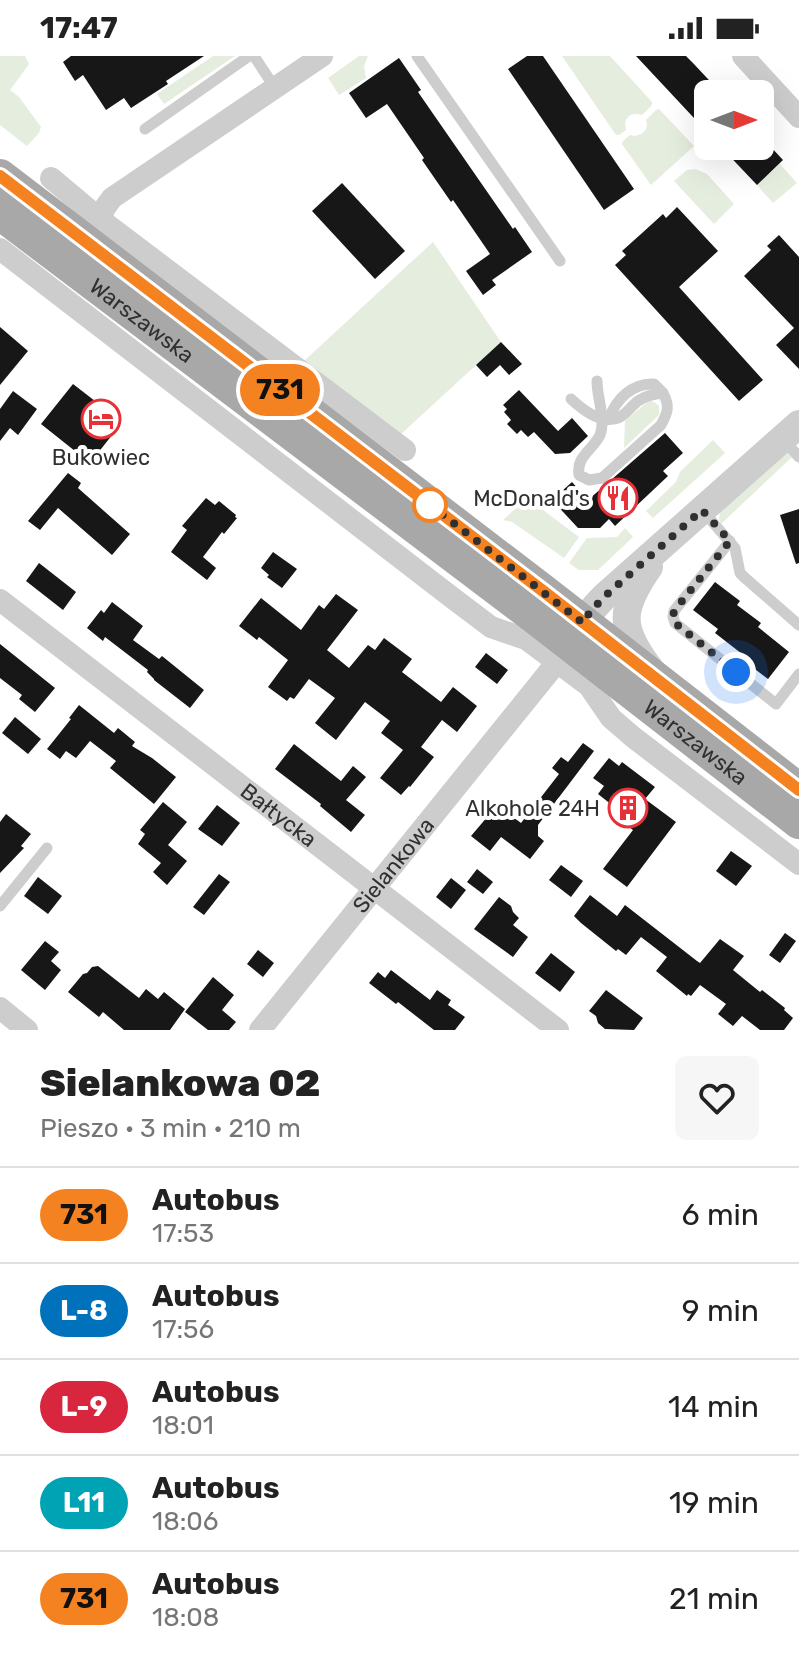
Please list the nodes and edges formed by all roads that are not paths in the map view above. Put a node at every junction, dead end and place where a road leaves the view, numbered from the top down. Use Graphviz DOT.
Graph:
graph roads {
  1 [pos="251,56"];
  2 [pos="322,56"];
  3 [pos="417,56"];
  4 [pos="743,56"];
  5 [pos="275,88"];
  6 [pos="799,117"];
  7 [pos="145,129"];
  8 [pos="0,176"];
  9 [pos="51,178"];
  10 [pos="0,213"];
  11 [pos="101,220"];
  12 [pos="0,249"];
  13 [pos="560,261"];
  14 [pos="597,381"];
  15 [pos="571,399"];
  16 [pos="606,418"];
  17 [pos="793,440"];
  18 [pos="405,450"];
  19 [pos="702,510"];
  20 [pos="669,541"];
  21 [pos="730,541"];
  22 [pos="0,600"];
  23 [pos="583,623"];
  24 [pos="799,625"];
  25 [pos="591,661"];
  26 [pos="557,662"];
  27 [pos="799,674"];
  28 [pos="661,684"];
  29 [pos="633,737"];
  30 [pos="790,805"];
  31 [pos="47,848"];
  32 [pos="799,864"];
  33 [pos="375,888"];
  34 [pos="0,906"];
  35 [pos="0,1008"];
  36 [pos="27,1030"];
  37 [pos="260,1030"];
  38 [pos="558,1030"];
  1 -- 5 [label="lane"];
  1 -- 7 [label="lane"];
  2 -- 5 [label="street"];
  3 -- 13 [label="lane"];
  4 -- 6 [label="street"];
  5 -- 11 [label="street"];
  8 -- 23 [label="main road, Warszawska"];
  9 -- 11 [label="street"];
  10 -- 25 [label="main road, Warszawska"];
  11 -- 18 [label="street"];
  12 -- 26 [label="street"];
  14 -- 16 [label="lane"];
  15 -- 16 [label="lane"];
  16 -- 16 [label="lane"];
  17 -- 19 [label="street"];
  19 -- 20 [label="street"];
  19 -- 21 [label="lane"];
  20 -- 23 [label="street"];
  20 -- 28 [label="street"];
  21 -- 24 [label="lane"];
  21 -- 27 [label="lane"];
  22 -- 33 [label="street, Bałtycka"];
  23 -- 25 [label="street"];
  23 -- 28 [label="main road, Warszawska"];
  25 -- 30 [label="main road, Warszawska"];
  26 -- 29 [label="street"];
  26 -- 33 [label="street, Sielankowa"];
  28 -- 30 [label="main road, Warszawska"];
  29 -- 30 [label="street"];
  29 -- 32 [label="street"];
  31 -- 34 [label="lane"];
  33 -- 37 [label="street, Sielankowa"];
  33 -- 38 [label="street, Bałtycka"];
  35 -- 36 [label="street"];
}
